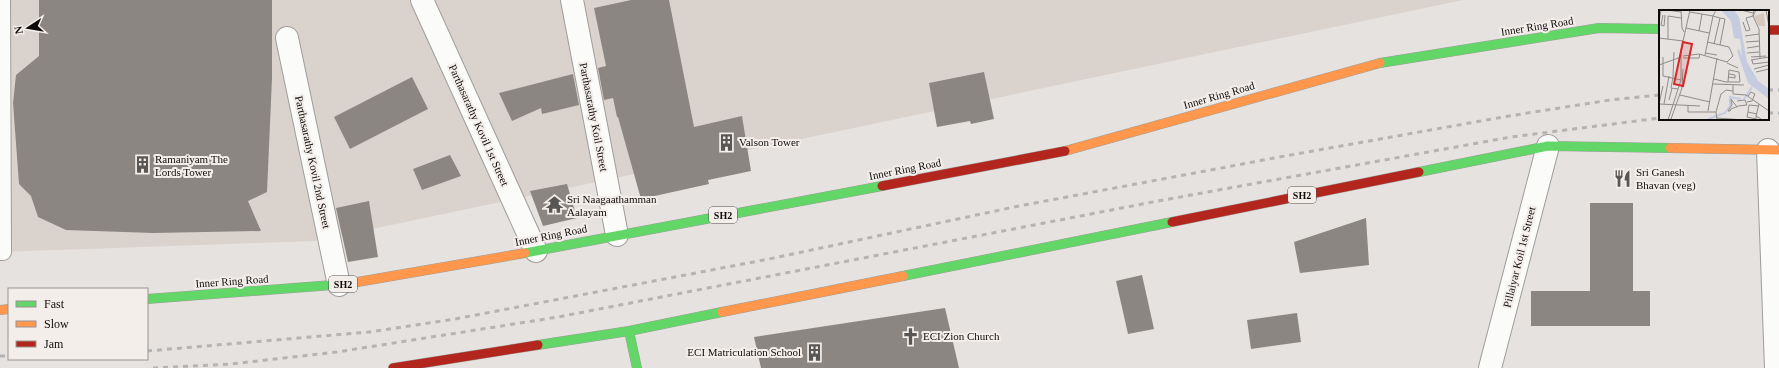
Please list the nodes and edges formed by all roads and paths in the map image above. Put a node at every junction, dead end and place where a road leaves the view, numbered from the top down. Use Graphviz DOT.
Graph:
graph roads {
  1 [pos="2,0"];
  2 [pos="422,0"];
  3 [pos="572,0"];
  4 [pos="1659,29"];
  5 [pos="287,38"];
  6 [pos="1548,146"];
  7 [pos="1773,150"];
  8 [pos="617,235"];
  9 [pos="536,251"];
  10 [pos="0,252"];
  11 [pos="339,285"];
  12 [pos="148,299"];
  13 [pos="629,331"];
  14 [pos="394,368"];
  15 [pos="637,368"];
  16 [pos="1490,368"];
  17 [pos="1776,368"];
  1 -- 10 [label="lane"];
  2 -- 9 [label="street, Parthasarathy Kovil 1st Street"];
  3 -- 8 [label="street, Parthasarathy Koil Street"];
  4 -- 8 [label="main road, Inner Ring Road / SH2"];
  5 -- 11 [label="street, Parthasarathy Kovil 2nd Street"];
  6 -- 7 [label="main road, SH2"];
  6 -- 13 [label="main road, SH2"];
  6 -- 16 [label="street, Pillaiyar Koil 1st Street"];
  7 -- 17 [label="street"];
  8 -- 9 [label="main road, Inner Ring Road / SH2"];
  9 -- 11 [label="main road, Inner Ring Road / SH2"];
  11 -- 12 [label="main road, Inner Ring Road / SH2"];
  13 -- 14 [label="main road, SH2"];
  13 -- 15 [label="main road"];
}
